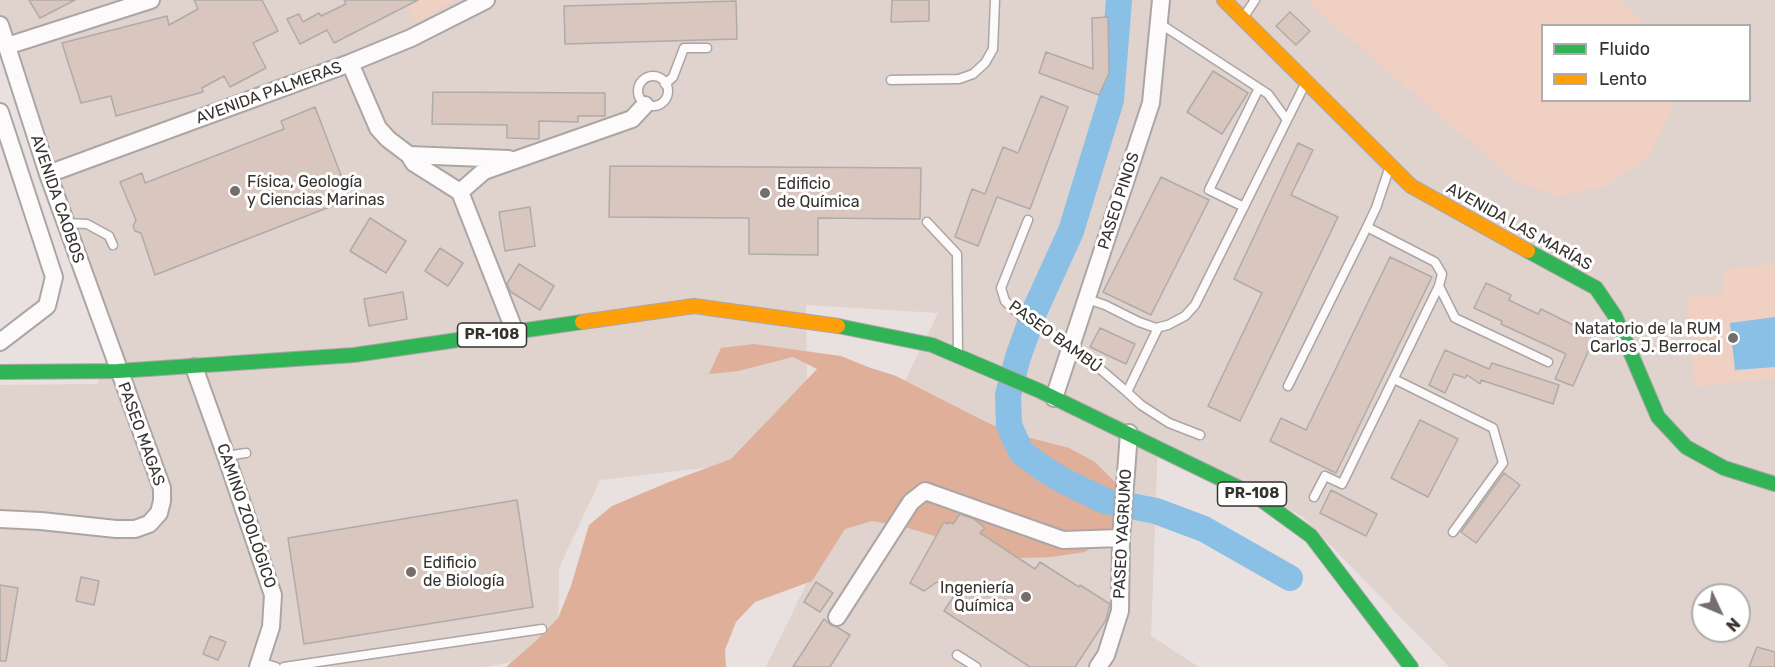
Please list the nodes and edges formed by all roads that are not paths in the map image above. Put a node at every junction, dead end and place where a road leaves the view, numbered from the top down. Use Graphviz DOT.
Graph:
graph roads {
  1 [pos="151,0"];
  2 [pos="486,0"];
  3 [pos="994,0"];
  4 [pos="1161,0"];
  5 [pos="1224,0"];
  6 [pos="1255,0"];
  7 [pos="1243,18"];
  8 [pos="1158,23"];
  9 [pos="0,26"];
  10 [pos="7,46"];
  11 [pos="707,48"];
  12 [pos="350,63"];
  13 [pos="891,80"];
  14 [pos="1306,82"];
  15 [pos="665,84"];
  16 [pos="1259,88"];
  17 [pos="645,105"];
  18 [pos="0,112"];
  19 [pos="1287,120"];
  20 [pos="409,155"];
  21 [pos="516,159"];
  22 [pos="1390,165"];
  23 [pos="48,174"];
  24 [pos="460,192"];
  25 [pos="1244,207"];
  26 [pos="1028,220"];
  27 [pos="927,222"];
  28 [pos="65,223"];
  29 [pos="1367,227"];
  30 [pos="113,245"];
  31 [pos="1439,286"];
  32 [pos="1087,299"];
  33 [pos="1158,328"];
  34 [pos="515,332"];
  35 [pos="0,342"];
  36 [pos="1071,344"];
  37 [pos="958,356"];
  38 [pos="1548,362"];
  39 [pos="194,367"];
  40 [pos="118,371"];
  41 [pos="0,372"];
  42 [pos="1394,379"];
  43 [pos="1288,386"];
  44 [pos="1127,392"];
  45 [pos="1047,394"];
  46 [pos="1129,433"];
  47 [pos="1200,435"];
  48 [pos="246,453"];
  49 [pos="226,456"];
  50 [pos="1775,484"];
  51 [pos="1314,497"];
  52 [pos="0,519"];
  53 [pos="1453,532"];
  54 [pos="1121,538"];
  55 [pos="837,617"];
  56 [pos="542,629"];
  57 [pos="957,655"];
  58 [pos="265,665"];
  59 [pos="284,667"];
  60 [pos="976,667"];
  61 [pos="1098,667"];
  62 [pos="1411,667"];
  1 -- 10 [label="street"];
  2 -- 12 [label="street, AVENIDA PALMERAS"];
  3 -- 13 [label="lane"];
  4 -- 8 [label="street, PASEO PINOS"];
  5 -- 7 [label="main road, AVENIDA LAS MARÍAS"];
  6 -- 7 [label="lane"];
  7 -- 14 [label="main road, AVENIDA LAS MARÍAS"];
  8 -- 16 [label="lane"];
  8 -- 32 [label="street, PASEO PINOS"];
  9 -- 10 [label="street, AVENIDA CAOBOS"];
  10 -- 23 [label="street, AVENIDA CAOBOS"];
  11 -- 15 [label="lane"];
  12 -- 20 [label="street"];
  12 -- 23 [label="street, AVENIDA PALMERAS"];
  14 -- 19 [label="lane"];
  14 -- 22 [label="main road, AVENIDA LAS MARÍAS"];
  15 -- 17 [label="lane"];
  15 -- 17 [label="lane"];
  16 -- 19 [label="lane"];
  16 -- 25 [label="lane"];
  17 -- 21 [label="street"];
  18 -- 35 [label="street"];
  19 -- 25 [label="lane"];
  20 -- 21 [label="street"];
  20 -- 24 [label="street"];
  21 -- 24 [label="street"];
  22 -- 29 [label="lane"];
  22 -- 50 [label="main road, AVENIDA LAS MARÍAS"];
  23 -- 28 [label="street, AVENIDA CAOBOS"];
  24 -- 34 [label="street"];
  25 -- 33 [label="lane"];
  26 -- 36 [label="lane, PASEO BAMBÚ"];
  27 -- 37 [label="lane"];
  28 -- 30 [label="lane"];
  28 -- 40 [label="street, AVENIDA CAOBOS"];
  29 -- 31 [label="lane"];
  29 -- 43 [label="lane"];
  31 -- 38 [label="lane"];
  31 -- 42 [label="lane"];
  32 -- 33 [label="lane"];
  32 -- 36 [label="street, PASEO PINOS"];
  33 -- 44 [label="lane"];
  34 -- 37 [label="main road, PR-108"];
  34 -- 39 [label="main road, PR-108"];
  36 -- 44 [label="lane, PASEO BAMBÚ"];
  36 -- 45 [label="street, PASEO PINOS"];
  37 -- 45 [label="main road, PR-108"];
  39 -- 40 [label="main road, PR-108"];
  39 -- 49 [label="street, CAMINO ZOOLÓGICO"];
  40 -- 41 [label="main road, PR-108"];
  40 -- 52 [label="street, PASEO MAGAS"];
  42 -- 51 [label="lane"];
  42 -- 53 [label="lane"];
  44 -- 47 [label="lane, PASEO BAMBÚ"];
  45 -- 46 [label="main road, PR-108"];
  46 -- 54 [label="street, PASEO YAGRUMO"];
  46 -- 62 [label="main road, PR-108"];
  48 -- 49 [label="lane"];
  49 -- 58 [label="street, CAMINO ZOOLÓGICO"];
  54 -- 55 [label="street"];
  54 -- 61 [label="street, PASEO YAGRUMO"];
  56 -- 59 [label="lane"];
  57 -- 60 [label="lane"];
}
